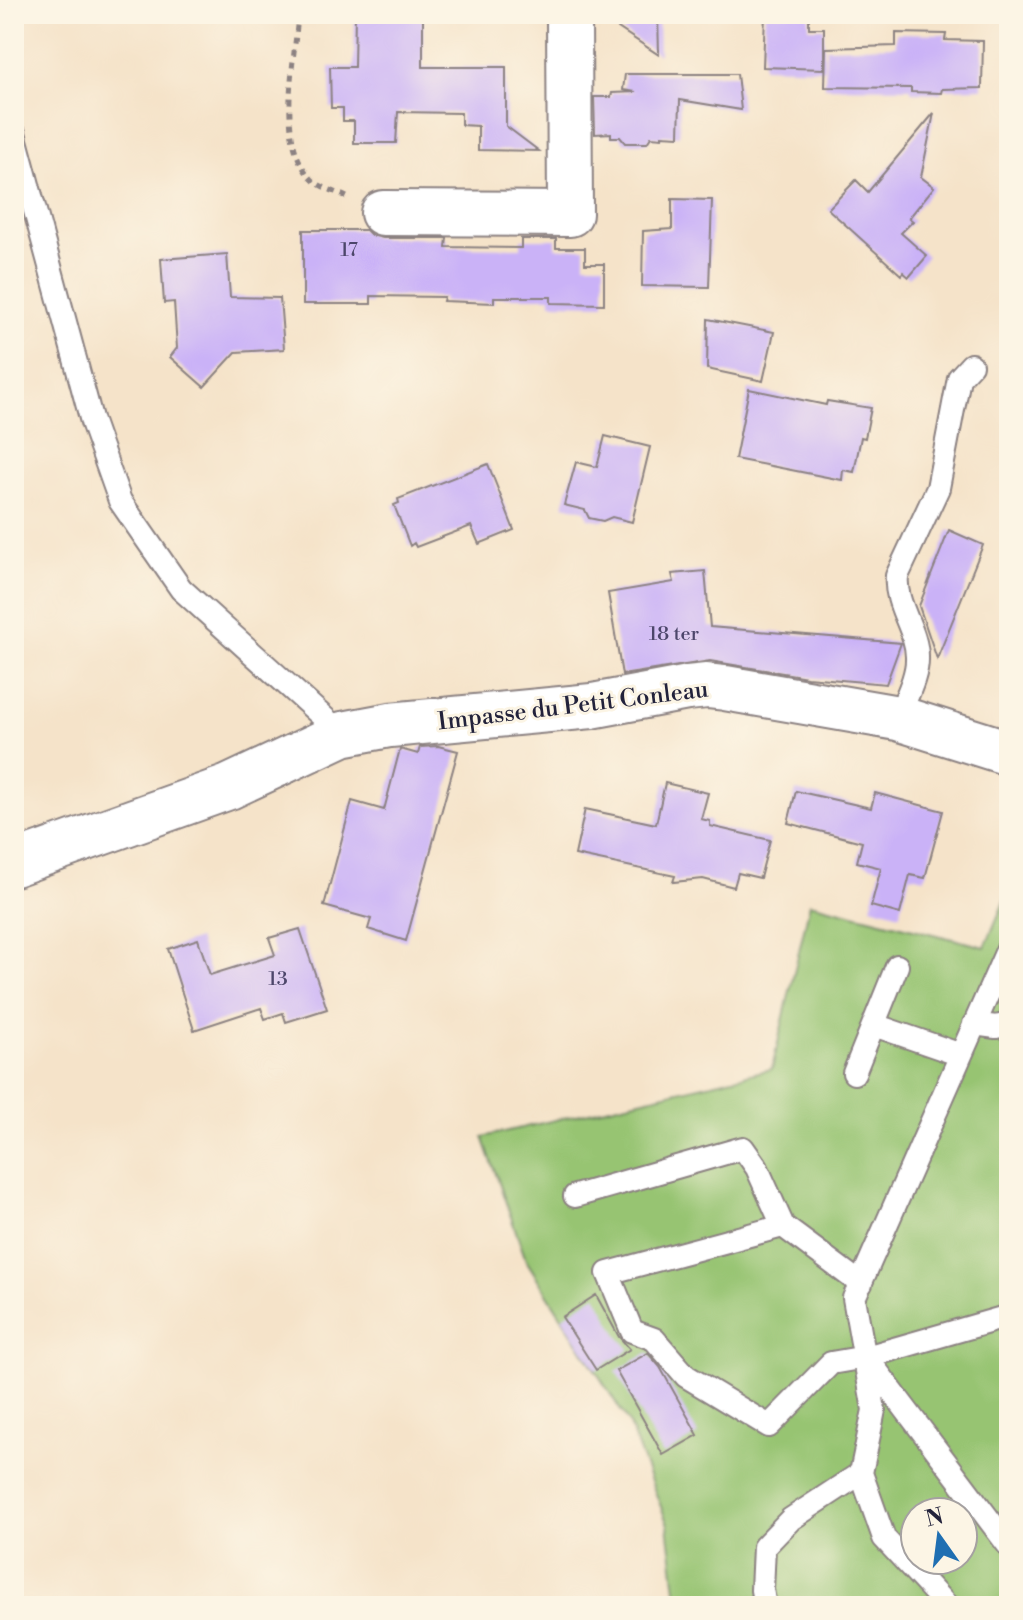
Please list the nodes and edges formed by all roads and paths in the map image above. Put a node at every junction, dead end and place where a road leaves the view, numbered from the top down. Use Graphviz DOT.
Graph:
graph roads {
  1 [pos="298,14"];
  2 [pos="569,14"];
  3 [pos="14,133"];
  4 [pos="383,213"];
  5 [pos="971,365"];
  6 [pos="898,718"];
  7 [pos="342,734"];
  8 [pos="1009,753"];
  9 [pos="14,864"];
  10 [pos="1009,946"];
  11 [pos="897,966"];
  12 [pos="974,1024"];
  13 [pos="1009,1024"];
  14 [pos="874,1025"];
  15 [pos="961,1055"];
  16 [pos="854,1073"];
  17 [pos="575,1196"];
  18 [pos="783,1226"];
  19 [pos="861,1284"];
  20 [pos="1009,1316"];
  21 [pos="866,1357"];
  22 [pos="861,1473"];
  23 [pos="1009,1546"];
  24 [pos="764,1598"];
  25 [pos="778,1606"];
  26 [pos="947,1606"];
  1 -- 4 [label="path"];
  2 -- 4 [label="street"];
  3 -- 7 [label="lane"];
  5 -- 6 [label="lane"];
  6 -- 7 [label="street, Impasse du Petit Conleau"];
  6 -- 8 [label="street, Impasse du Petit Conleau"];
  7 -- 9 [label="street, Impasse du Petit Conleau"];
  10 -- 12 [label="lane"];
  11 -- 14 [label="lane"];
  12 -- 13 [label="lane"];
  12 -- 15 [label="lane"];
  14 -- 15 [label="lane"];
  14 -- 16 [label="lane"];
  15 -- 19 [label="lane"];
  17 -- 18 [label="lane"];
  18 -- 19 [label="lane"];
  18 -- 21 [label="lane"];
  19 -- 21 [label="lane"];
  20 -- 21 [label="lane"];
  21 -- 22 [label="lane"];
  21 -- 23 [label="lane"];
  22 -- 24 [label="lane"];
  22 -- 26 [label="lane"];
  24 -- 25 [label="lane"];
}
